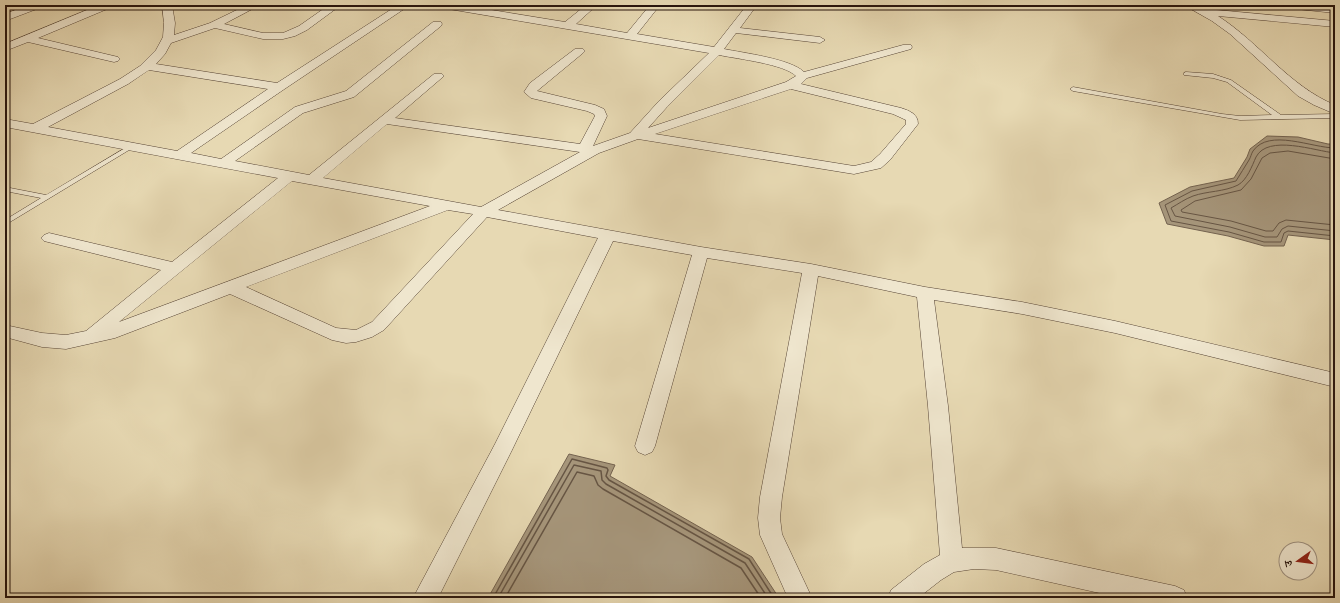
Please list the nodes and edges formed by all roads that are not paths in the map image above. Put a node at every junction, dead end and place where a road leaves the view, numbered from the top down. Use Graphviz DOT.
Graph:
graph roads {
  1 [pos="38,5"];
  2 [pos="108,5"];
  3 [pos="167,5"];
  4 [pos="255,5"];
  5 [pos="336,5"];
  6 [pos="405,5"];
  7 [pos="443,5"];
  8 [pos="504,5"];
  9 [pos="592,5"];
  10 [pos="655,5"];
  11 [pos="752,5"];
  12 [pos="1188,5"];
  13 [pos="1287,5"];
  14 [pos="1335,10"];
  15 [pos="1203,12"];
  16 [pos="492,13"];
  17 [pos="5,18"];
  18 [pos="437,24"];
  19 [pos="1335,24"];
  20 [pos="214,25"];
  21 [pos="567,26"];
  22 [pos="733,30"];
  23 [pos="630,36"];
  24 [pos="28,39"];
  25 [pos="820,40"];
  26 [pos="167,41"];
  27 [pos="907,47"];
  28 [pos="5,48"];
  29 [pos="579,51"];
  30 [pos="717,51"];
  31 [pos="114,59"];
  32 [pos="147,66"];
  33 [pos="1186,74"];
  34 [pos="438,76"];
  35 [pos="802,76"];
  36 [pos="790,85"];
  37 [pos="279,87"];
  38 [pos="1073,89"];
  39 [pos="1335,110"];
  40 [pos="1335,116"];
  41 [pos="1279,117"];
  42 [pos="384,120"];
  43 [pos="5,123"];
  44 [pos="36,128"];
  45 [pos="635,135"];
  46 [pos="132,146"];
  47 [pos="589,150"];
  48 [pos="180,155"];
  49 [pos="224,163"];
  50 [pos="290,175"];
  51 [pos="312,180"];
  52 [pos="5,189"];
  53 [pos="47,198"];
  54 [pos="448,205"];
  55 [pos="484,211"];
  56 [pos="5,223"];
  57 [pos="608,234"];
  58 [pos="49,238"];
  59 [pos="701,252"];
  60 [pos="174,268"];
  61 [pos="811,269"];
  62 [pos="230,287"];
  63 [pos="925,293"];
  64 [pos="5,331"];
  65 [pos="86,339"];
  66 [pos="1335,380"];
  67 [pos="645,446"];
  68 [pos="952,561"];
  69 [pos="425,598"];
  70 [pos="800,598"];
  71 [pos="900,598"];
  72 [pos="1175,598"];
  1 -- 17 [label="street"];
  2 -- 24 [label="street"];
  3 -- 26 [label="street"];
  4 -- 20 [label="street"];
  5 -- 20 [label="street"];
  6 -- 37 [label="street"];
  7 -- 16 [label="street"];
  8 -- 16 [label="street"];
  9 -- 21 [label="street"];
  10 -- 23 [label="street"];
  11 -- 22 [label="street"];
  12 -- 15 [label="street"];
  13 -- 14 [label="street"];
  15 -- 19 [label="street"];
  15 -- 39 [label="street"];
  16 -- 21 [label="street"];
  18 -- 49 [label="street"];
  20 -- 26 [label="street"];
  21 -- 23 [label="street"];
  22 -- 25 [label="street"];
  22 -- 30 [label="street"];
  23 -- 30 [label="street"];
  24 -- 28 [label="street"];
  24 -- 31 [label="street"];
  26 -- 32 [label="street"];
  27 -- 35 [label="street"];
  29 -- 47 [label="street"];
  30 -- 35 [label="street"];
  30 -- 45 [label="street"];
  32 -- 37 [label="street"];
  32 -- 44 [label="street"];
  33 -- 41 [label="lane"];
  34 -- 42 [label="street"];
  35 -- 36 [label="street"];
  36 -- 45 [label="street"];
  36 -- 45 [label="street"];
  37 -- 48 [label="street"];
  38 -- 41 [label="lane"];
  40 -- 41 [label="lane"];
  42 -- 47 [label="street"];
  42 -- 51 [label="street"];
  43 -- 44 [label="street"];
  44 -- 46 [label="street"];
  45 -- 47 [label="street"];
  46 -- 48 [label="street"];
  46 -- 53 [label="lane"];
  47 -- 55 [label="street"];
  48 -- 49 [label="street"];
  49 -- 50 [label="street"];
  50 -- 51 [label="street"];
  50 -- 60 [label="street"];
  51 -- 54 [label="street"];
  52 -- 53 [label="lane"];
  53 -- 56 [label="lane"];
  54 -- 55 [label="street"];
  54 -- 62 [label="street"];
  55 -- 57 [label="street"];
  55 -- 62 [label="street"];
  57 -- 59 [label="street"];
  57 -- 69 [label="street"];
  58 -- 60 [label="street"];
  59 -- 61 [label="street"];
  59 -- 67 [label="street"];
  60 -- 65 [label="street"];
  61 -- 63 [label="street"];
  61 -- 70 [label="street"];
  62 -- 65 [label="street"];
  63 -- 66 [label="street"];
  63 -- 68 [label="street"];
  64 -- 65 [label="street"];
  68 -- 71 [label="street"];
  68 -- 72 [label="street"];
}
